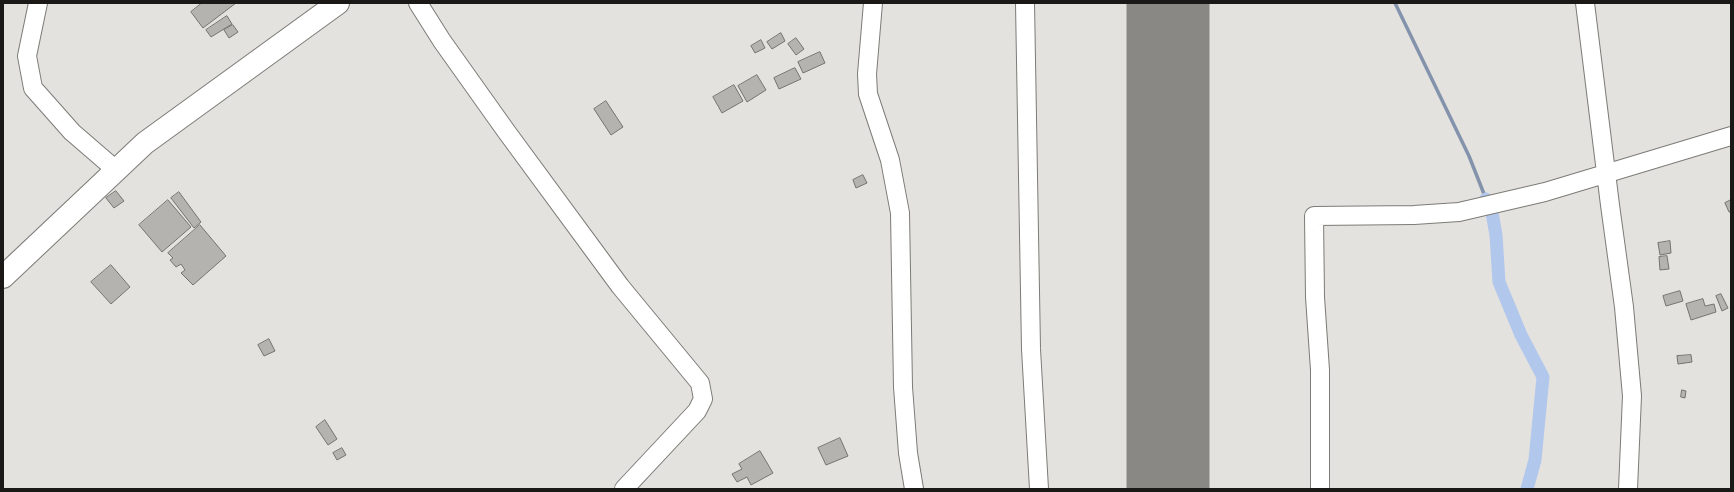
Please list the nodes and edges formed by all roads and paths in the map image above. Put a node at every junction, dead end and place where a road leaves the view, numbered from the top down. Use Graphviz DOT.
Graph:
graph roads {
  1 [pos="38,3"];
  2 [pos="338,3"];
  3 [pos="418,3"];
  4 [pos="873,3"];
  5 [pos="1025,3"];
  6 [pos="1585,3"];
  7 [pos="1731,136"];
  8 [pos="116,170"];
  9 [pos="1606,173"];
  10 [pos="3,277"];
  11 [pos="624,489"];
  12 [pos="914,489"];
  13 [pos="1039,489"];
  14 [pos="1320,489"];
  15 [pos="1628,489"];
  1 -- 8 [label="street"];
  2 -- 8 [label="highway"];
  3 -- 11 [label="street"];
  4 -- 12 [label="street"];
  5 -- 13 [label="street"];
  6 -- 9 [label="street"];
  7 -- 9 [label="street"];
  8 -- 10 [label="highway"];
  9 -- 14 [label="street"];
  9 -- 15 [label="street"];
}
